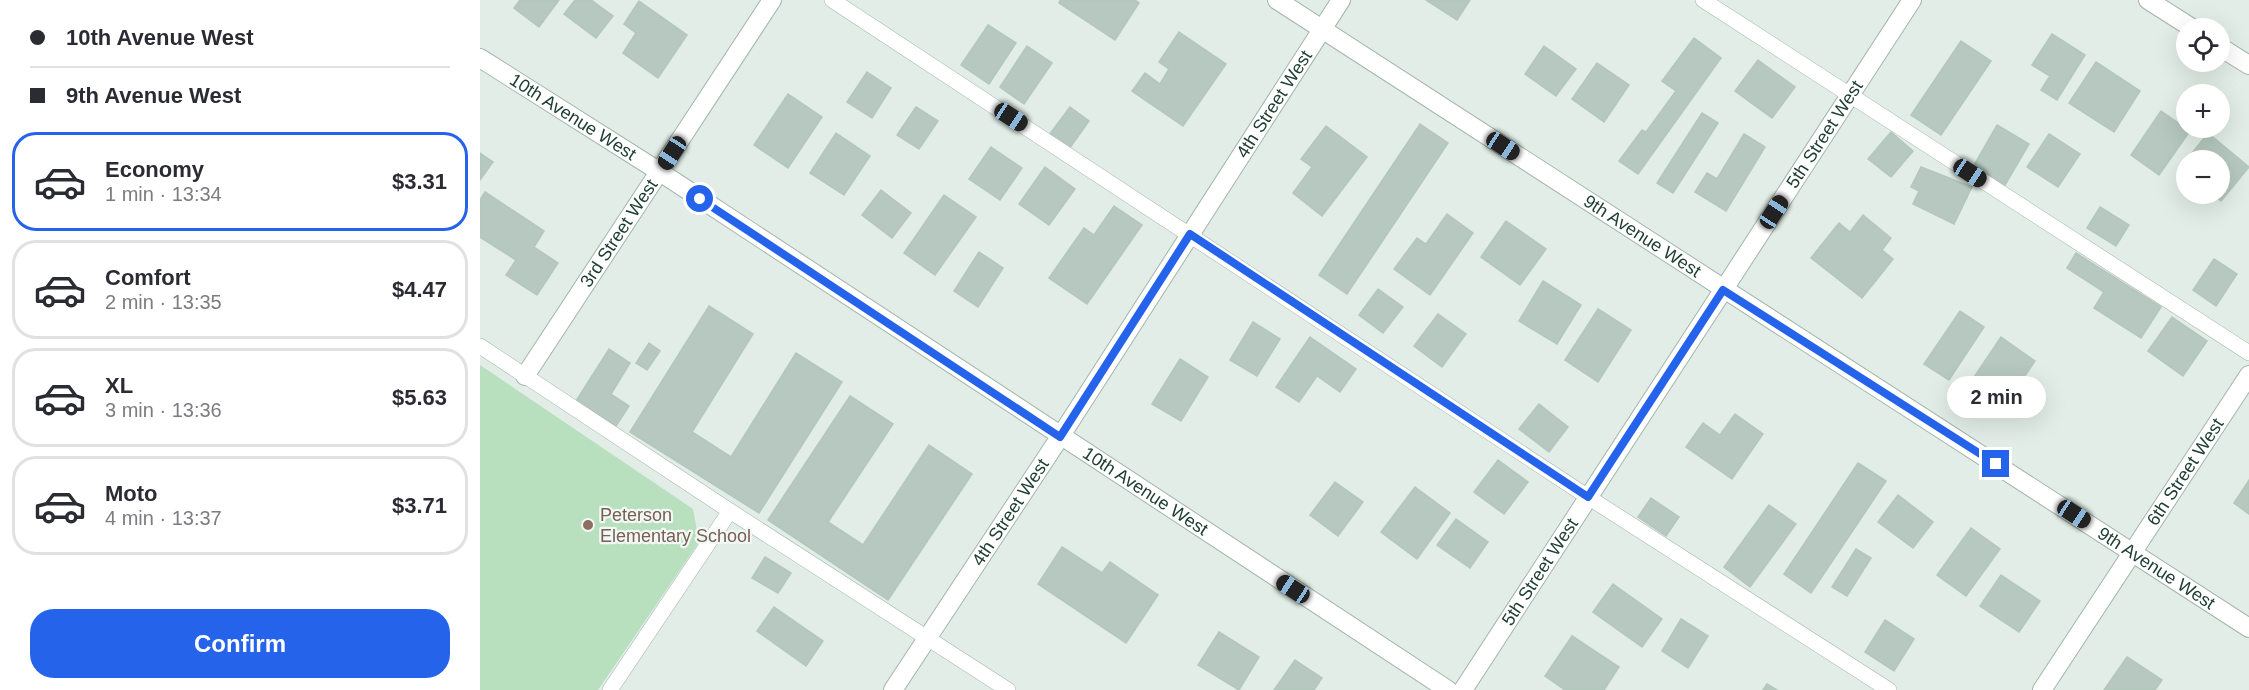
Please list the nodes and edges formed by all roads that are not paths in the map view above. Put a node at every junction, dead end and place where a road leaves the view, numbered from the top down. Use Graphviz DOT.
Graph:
graph roads {
  1 [pos="771,0"];
  2 [pos="832,0"];
  3 [pos="1277,0"];
  4 [pos="1341,0"];
  5 [pos="1703,0"];
  6 [pos="1912,0"];
  7 [pos="2148,0"];
  8 [pos="2176,18"];
  9 [pos="1322,29"];
  10 [pos="2230,53"];
  11 [pos="480,58"];
  12 [pos="2249,65"];
  13 [pos="1850,96"];
  14 [pos="660,172"];
  15 [pos="1190,234"];
  16 [pos="1723,290"];
  17 [pos="480,346"];
  18 [pos="2249,353"];
  19 [pos="2249,375"];
  20 [pos="525,376"];
  21 [pos="1060,437"];
  22 [pos="1588,497"];
  23 [pos="730,511"];
  24 [pos="2132,552"];
  25 [pos="2249,628"];
  26 [pos="927,638"];
  27 [pos="610,690"];
  28 [pos="893,690"];
  29 [pos="1008,690"];
  30 [pos="1448,690"];
  31 [pos="1463,690"];
  32 [pos="1889,690"];
  33 [pos="2042,690"];
  1 -- 14 [label="street, 3rd Street West"];
  2 -- 15 [label="lane"];
  3 -- 9 [label="street, 9th Avenue West"];
  4 -- 9 [label="street, 4th Street West"];
  5 -- 13 [label="lane"];
  6 -- 13 [label="street, 5th Street West"];
  7 -- 8 [label="street"];
  9 -- 15 [label="street, 4th Street West"];
  9 -- 16 [label="street, 9th Avenue West"];
  10 -- 12 [label="street"];
  11 -- 14 [label="street, 10th Avenue West"];
  13 -- 16 [label="street, 5th Street West"];
  13 -- 18 [label="lane"];
  14 -- 20 [label="street, 3rd Street West"];
  14 -- 21 [label="street, 10th Avenue West"];
  15 -- 21 [label="street, 4th Street West"];
  15 -- 22 [label="lane"];
  16 -- 22 [label="street, 5th Street West"];
  16 -- 24 [label="street, 9th Avenue West"];
  17 -- 20 [label="lane"];
  19 -- 24 [label="street, 6th Street West"];
  20 -- 23 [label="lane"];
  21 -- 26 [label="street, 4th Street West"];
  21 -- 30 [label="street, 10th Avenue West"];
  22 -- 31 [label="street, 5th Street West"];
  22 -- 32 [label="lane"];
  23 -- 26 [label="lane"];
  23 -- 27 [label="lane"];
  24 -- 25 [label="street, 9th Avenue West"];
  24 -- 33 [label="street, 6th Street West"];
  26 -- 28 [label="street, 4th Street West"];
  26 -- 29 [label="lane"];
}
